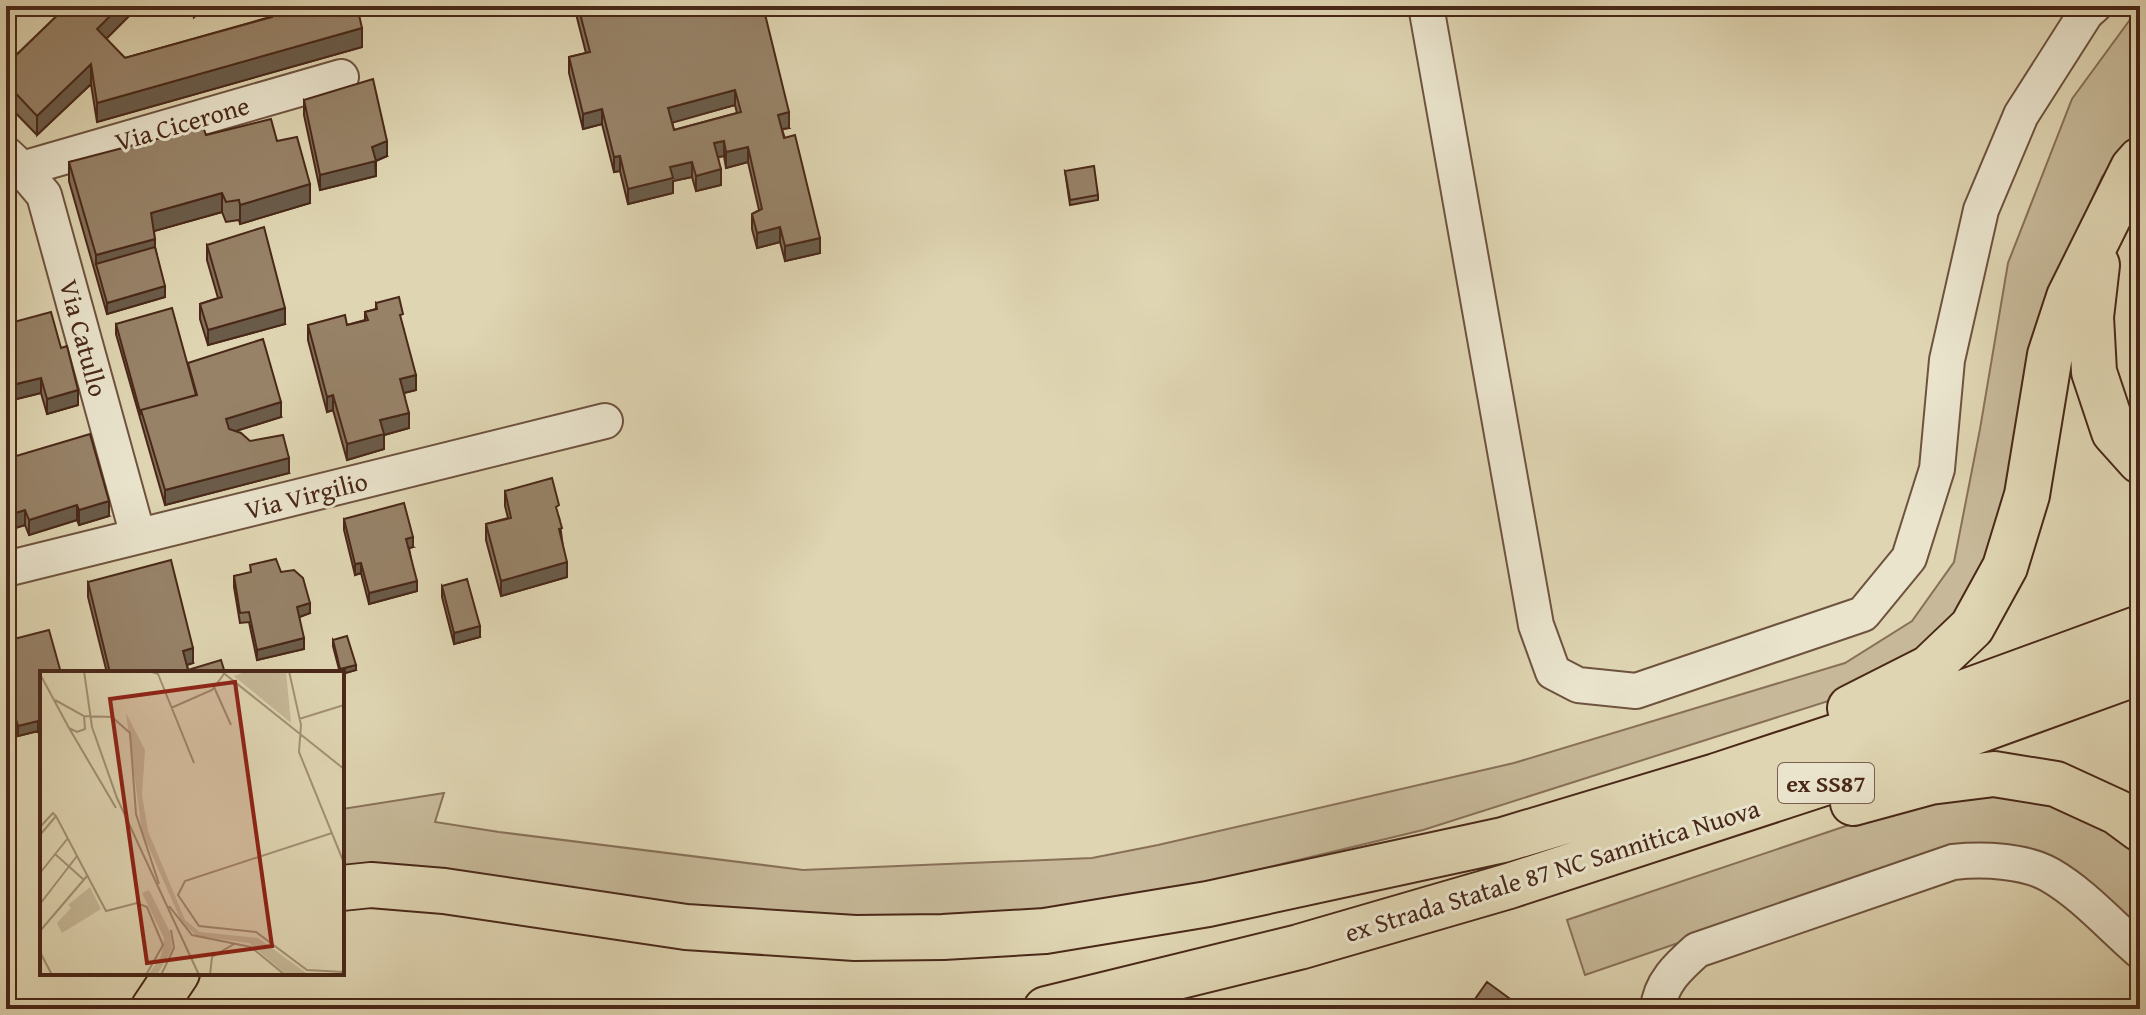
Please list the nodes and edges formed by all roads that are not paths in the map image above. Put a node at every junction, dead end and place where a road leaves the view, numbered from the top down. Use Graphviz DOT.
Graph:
graph roads {
  1 [pos="1426,6"];
  2 [pos="2094,6"];
  3 [pos="341,77"];
  4 [pos="2140,160"];
  5 [pos="14,161"];
  6 [pos="2100,233"];
  7 [pos="605,421"];
  8 [pos="2140,461"];
  9 [pos="138,536"];
  10 [pos="6,569"];
  11 [pos="2140,628"];
  12 [pos="2140,672"];
  13 [pos="1716,776"];
  14 [pos="2140,829"];
  15 [pos="1509,886"];
  16 [pos="344,888"];
  17 [pos="1299,947"];
  18 [pos="2140,951"];
  19 [pos="176,975"];
  20 [pos="153,1009"];
  21 [pos="1046,1009"];
  22 [pos="1134,1009"];
  23 [pos="1658,1009"];
  1 -- 2 [label="street"];
  3 -- 5 [label="street, Via Cicerone"];
  4 -- 6 [label="highway"];
  5 -- 9 [label="street, Via Catullo"];
  6 -- 8 [label="highway"];
  6 -- 13 [label="highway"];
  7 -- 9 [label="street, Via Virgilio"];
  9 -- 10 [label="street, Via Virgilio"];
  11 -- 13 [label="highway, ex Strada Statale 87 NC Sannitica Nuova / ex SS87"];
  12 -- 15 [label="highway, ex Strada Statale 87 NC Sannitica Nuova / ex SS87"];
  13 -- 16 [label="highway, ex Strada Statale 87 NC Sannitica Nuova / ex SS87"];
  14 -- 15 [label="highway"];
  15 -- 17 [label="highway, ex Strada Statale 87 NC Sannitica Nuova / ex SS87"];
  17 -- 21 [label="highway, ex Strada Statale 87 NC Sannitica Nuova / ex SS87"];
  17 -- 22 [label="highway"];
  18 -- 23 [label="street"];
  19 -- 20 [label="highway"];
}
